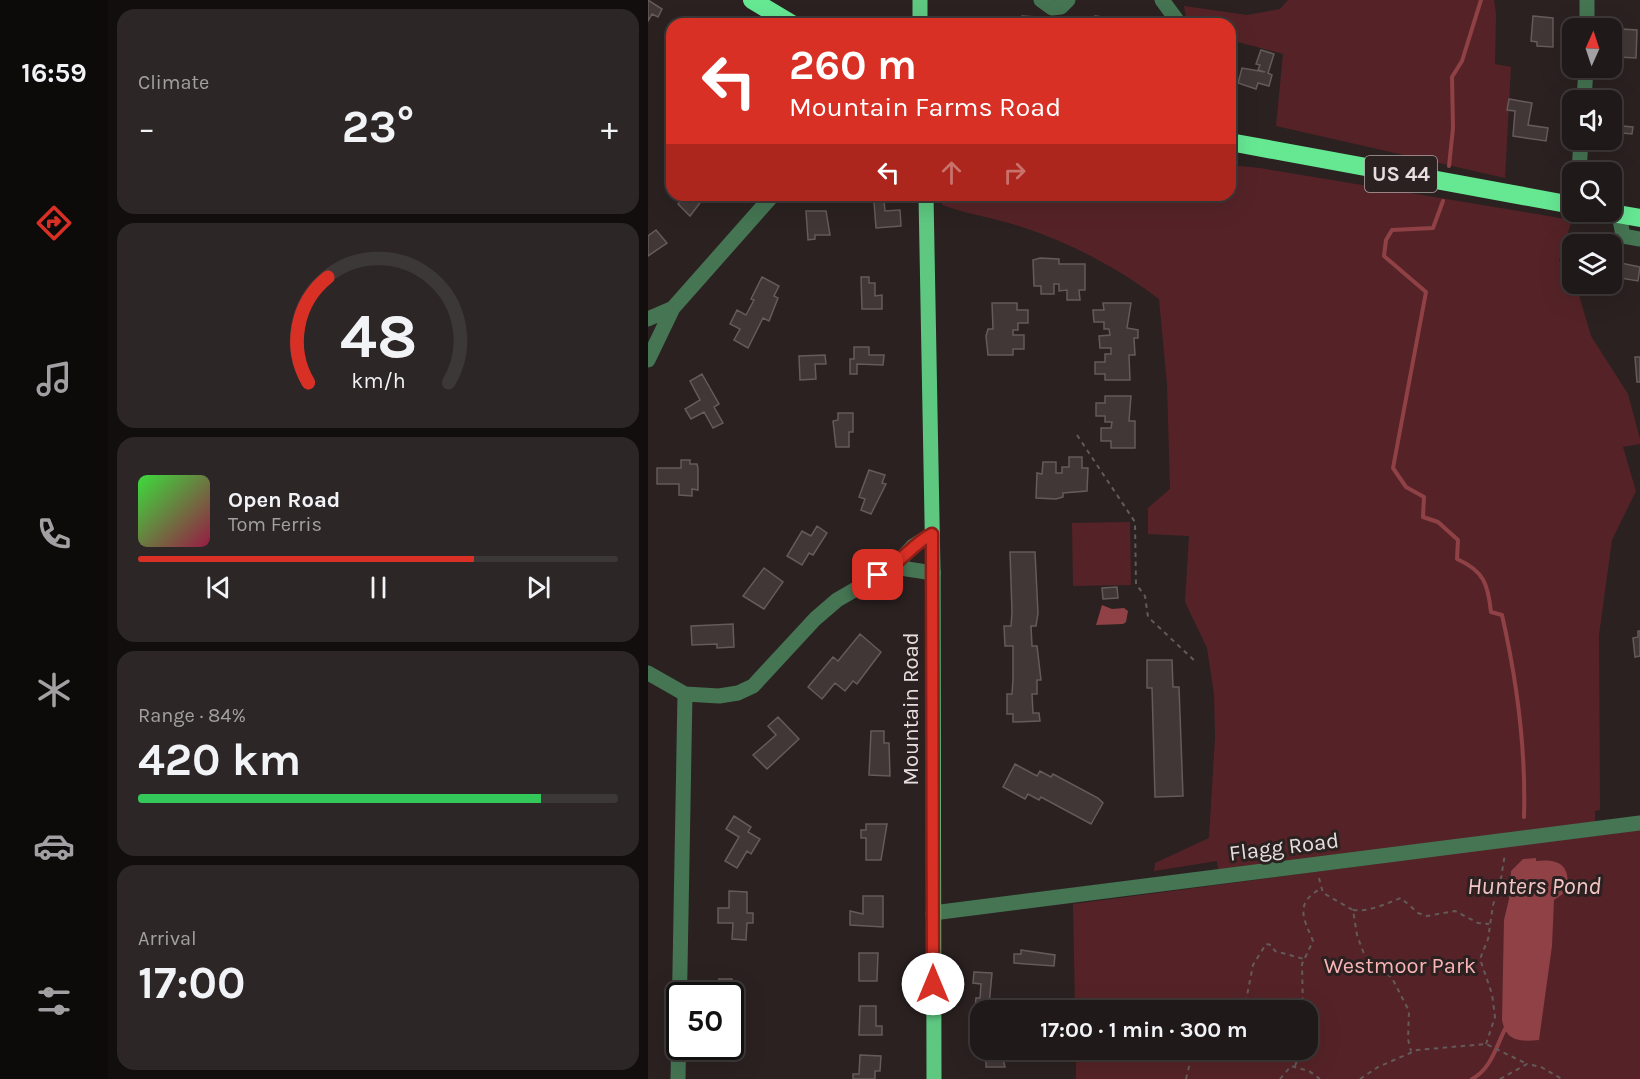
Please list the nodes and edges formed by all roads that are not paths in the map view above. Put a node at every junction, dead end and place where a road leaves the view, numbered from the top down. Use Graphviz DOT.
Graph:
graph roads {
  1 [pos="752,0"];
  2 [pos="920,0"];
  3 [pos="1041,0"];
  4 [pos="1068,0"];
  5 [pos="1164,0"];
  6 [pos="1587,0"];
  7 [pos="782,18"];
  8 [pos="920,18"];
  9 [pos="1176,18"];
  10 [pos="1587,18"];
  11 [pos="1236,143"];
  12 [pos="768,201"];
  13 [pos="926,201"];
  14 [pos="1562,203"];
  15 [pos="1622,215"];
  16 [pos="1640,218"];
  17 [pos="1617,222"];
  18 [pos="1640,239"];
  19 [pos="673,308"];
  20 [pos="648,319"];
  21 [pos="648,360"];
  22 [pos="932,534"];
  23 [pos="894,567"];
  24 [pos="933,573"];
  25 [pos="648,673"];
  26 [pos="684,694"];
  27 [pos="1640,822"];
  28 [pos="933,914"];
  29 [pos="678,1079"];
  30 [pos="934,1079"];
  1 -- 7 [label="highway"];
  2 -- 8 [label="main road"];
  3 -- 4 [label="street"];
  5 -- 9 [label="street"];
  6 -- 10 [label="street"];
  11 -- 14 [label="highway, US 44"];
  12 -- 19 [label="street"];
  13 -- 22 [label="main road, Mountain Road"];
  15 -- 16 [label="highway"];
  17 -- 18 [label="street"];
  19 -- 20 [label="street"];
  19 -- 21 [label="street"];
  22 -- 23 [label="street"];
  22 -- 24 [label="main road, Mountain Road"];
  23 -- 24 [label="street"];
  23 -- 26 [label="street"];
  24 -- 28 [label="main road, Mountain Road"];
  25 -- 26 [label="street"];
  26 -- 29 [label="street"];
  27 -- 28 [label="street, Flagg Road"];
  28 -- 30 [label="main road, Mountain Road"];
}
